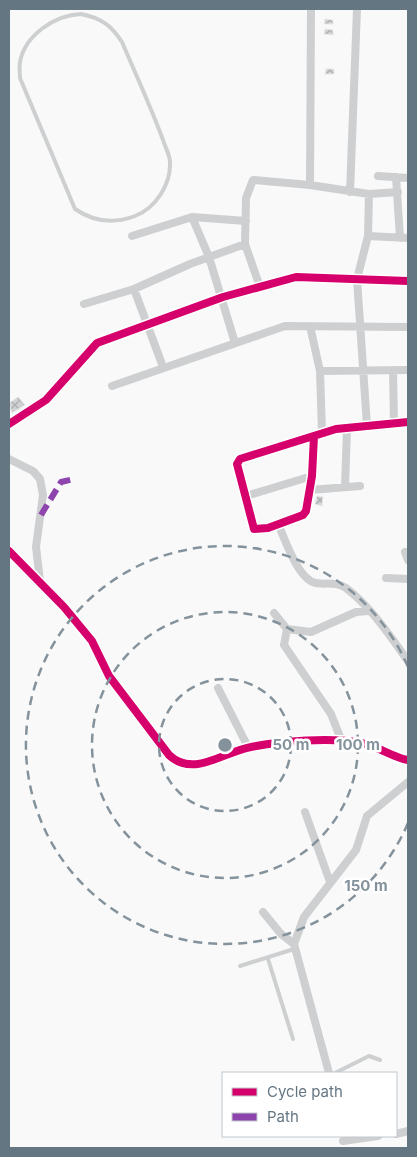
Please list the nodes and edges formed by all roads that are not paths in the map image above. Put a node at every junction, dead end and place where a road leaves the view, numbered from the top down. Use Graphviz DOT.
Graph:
graph roads {
  1 [pos="94,9"];
  2 [pos="311,9"];
  3 [pos="357,9"];
  4 [pos="92,16"];
  5 [pos="378,176"];
  6 [pos="396,177"];
  7 [pos="408,178"];
  8 [pos="310,185"];
  9 [pos="350,192"];
  10 [pos="398,192"];
  11 [pos="369,194"];
  12 [pos="192,217"];
  13 [pos="246,221"];
  14 [pos="132,236"];
  15 [pos="368,236"];
  16 [pos="404,238"];
  17 [pos="245,244"];
  18 [pos="209,257"];
  19 [pos="357,279"];
  20 [pos="408,281"];
  21 [pos="260,287"];
  22 [pos="134,289"];
  23 [pos="223,298"];
  24 [pos="84,304"];
  25 [pos="149,324"];
  26 [pos="310,326"];
  27 [pos="360,327"];
  28 [pos="408,327"];
  29 [pos="235,343"];
  30 [pos="163,367"];
  31 [pos="363,370"];
  32 [pos="393,370"];
  33 [pos="408,370"];
  34 [pos="320,371"];
  35 [pos="112,386"];
  36 [pos="408,422"];
  37 [pos="394,423"];
  38 [pos="9,424"];
  39 [pos="367,426"];
  40 [pos="347,428"];
  41 [pos="322,433"];
  42 [pos="314,436"];
  43 [pos="9,459"];
  44 [pos="312,476"];
  45 [pos="345,486"];
  46 [pos="360,486"];
  47 [pos="310,490"];
  48 [pos="246,496"];
  49 [pos="278,524"];
  50 [pos="9,550"];
  51 [pos="405,552"];
  52 [pos="408,560"];
  53 [pos="386,578"];
  54 [pos="408,579"];
  55 [pos="40,581"];
  56 [pos="368,610"];
  57 [pos="274,613"];
  58 [pos="287,629"];
  59 [pos="408,661"];
  60 [pos="218,688"];
  61 [pos="342,742"];
  62 [pos="248,747"];
  63 [pos="408,760"];
  64 [pos="408,782"];
  65 [pos="305,812"];
  66 [pos="330,882"];
  67 [pos="263,912"];
  68 [pos="294,947"];
  69 [pos="268,958"];
  70 [pos="240,966"];
  71 [pos="293,1039"];
  72 [pos="380,1060"];
  73 [pos="329,1072"];
  74 [pos="337,1072"];
  75 [pos="372,1137"];
  76 [pos="344,1142"];
  1 -- 4 [label="lane"];
  2 -- 8 [label="street"];
  3 -- 9 [label="street"];
  4 -- 4 [label="lane"];
  5 -- 6 [label="street"];
  6 -- 7 [label="street"];
  6 -- 10 [label="street"];
  8 -- 9 [label="street"];
  8 -- 13 [label="street"];
  9 -- 11 [label="street"];
  10 -- 11 [label="street"];
  10 -- 16 [label="street"];
  11 -- 15 [label="street"];
  12 -- 13 [label="street"];
  12 -- 14 [label="street"];
  12 -- 18 [label="street"];
  13 -- 17 [label="street"];
  15 -- 16 [label="street"];
  15 -- 19 [label="street"];
  17 -- 18 [label="street"];
  17 -- 21 [label="street"];
  18 -- 22 [label="street"];
  18 -- 23 [label="street"];
  19 -- 20 [label="street"];
  19 -- 21 [label="street"];
  19 -- 27 [label="street"];
  21 -- 23 [label="street"];
  22 -- 24 [label="street"];
  22 -- 25 [label="street"];
  23 -- 25 [label="street"];
  23 -- 29 [label="street"];
  25 -- 30 [label="street"];
  25 -- 38 [label="street"];
  26 -- 27 [label="street"];
  26 -- 29 [label="street"];
  26 -- 34 [label="street"];
  27 -- 28 [label="street"];
  27 -- 31 [label="street"];
  29 -- 30 [label="street"];
  30 -- 35 [label="street"];
  31 -- 32 [label="street"];
  31 -- 34 [label="street"];
  31 -- 39 [label="street"];
  32 -- 33 [label="street"];
  32 -- 37 [label="street"];
  34 -- 41 [label="street"];
  36 -- 37 [label="street"];
  37 -- 39 [label="street"];
  39 -- 40 [label="street"];
  40 -- 41 [label="street"];
  40 -- 45 [label="street"];
  41 -- 42 [label="street"];
  42 -- 44 [label="street"];
  42 -- 48 [label="street"];
  43 -- 55 [label="street"];
  44 -- 47 [label="street"];
  44 -- 48 [label="street"];
  45 -- 46 [label="street"];
  45 -- 47 [label="street"];
  47 -- 49 [label="street"];
  48 -- 49 [label="street"];
  49 -- 56 [label="street"];
  50 -- 55 [label="street"];
  51 -- 52 [label="street"];
  53 -- 54 [label="street"];
  55 -- 62 [label="street"];
  56 -- 58 [label="street"];
  56 -- 59 [label="street"];
  57 -- 58 [label="street"];
  58 -- 61 [label="street"];
  60 -- 62 [label="street"];
  61 -- 62 [label="street"];
  61 -- 63 [label="street"];
  64 -- 66 [label="street"];
  65 -- 66 [label="street"];
  66 -- 68 [label="street"];
  67 -- 68 [label="street"];
  68 -- 69 [label="lane"];
  68 -- 73 [label="street"];
  69 -- 70 [label="lane"];
  69 -- 71 [label="lane"];
  72 -- 74 [label="lane"];
  75 -- 76 [label="street"];
}
